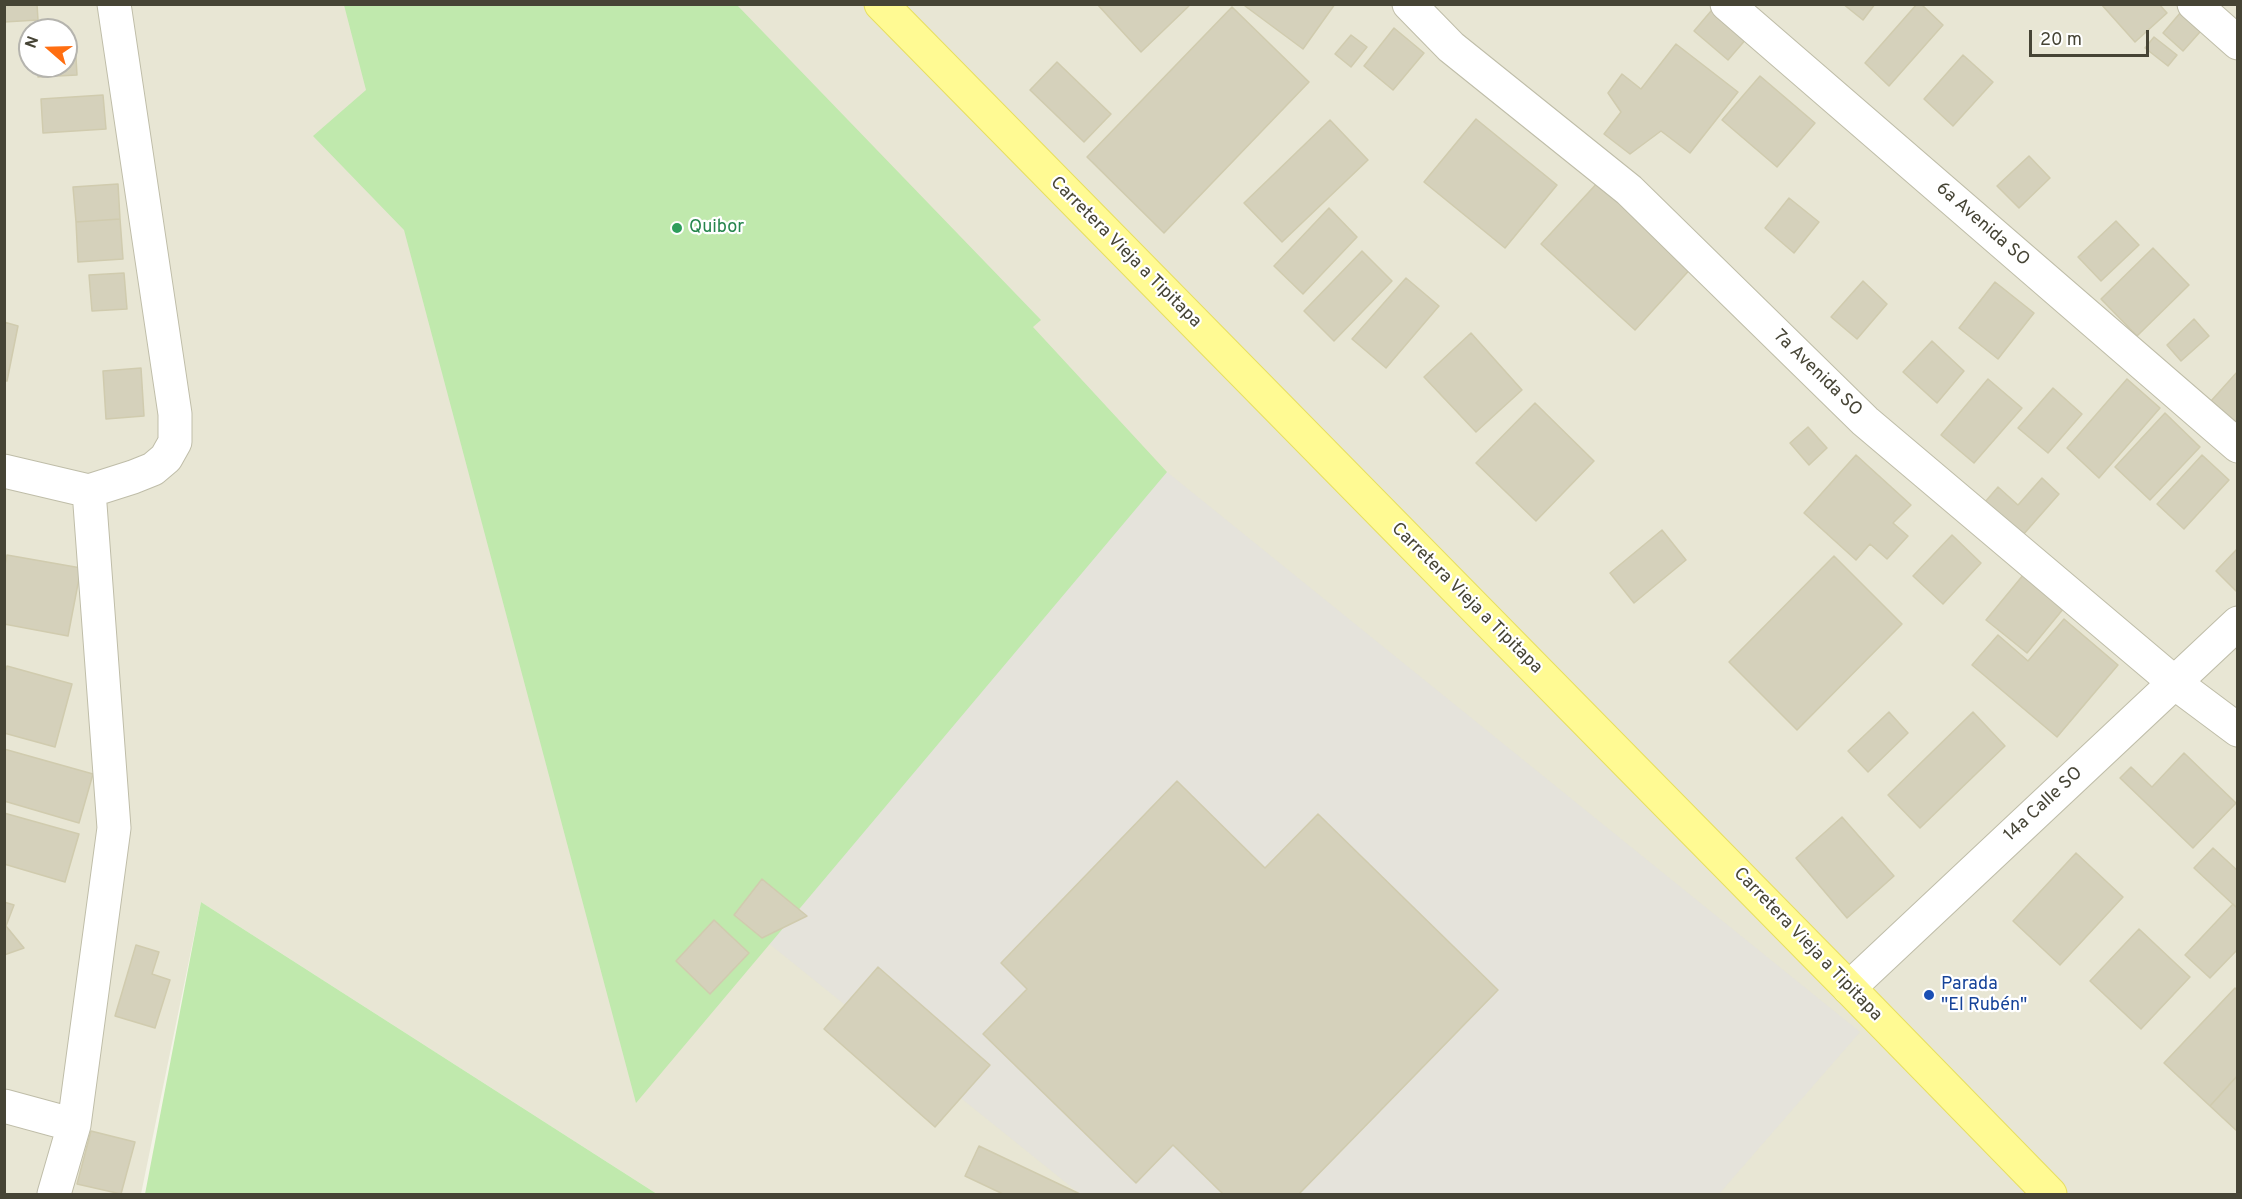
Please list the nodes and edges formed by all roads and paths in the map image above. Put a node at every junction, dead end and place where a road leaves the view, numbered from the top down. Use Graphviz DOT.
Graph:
graph roads {
  1 [pos="114,4"];
  2 [pos="881,4"];
  3 [pos="1408,4"];
  4 [pos="1727,4"];
  5 [pos="2194,4"];
  6 [pos="2238,43"];
  7 [pos="2238,446"];
  8 [pos="4,471"];
  9 [pos="89,491"];
  10 [pos="2238,623"];
  11 [pos="2175,683"];
  12 [pos="2238,730"];
  13 [pos="1849,988"];
  14 [pos="4,1106"];
  15 [pos="74,1125"];
  16 [pos="54,1194"];
  17 [pos="2050,1194"];
  1 -- 9 [label="street"];
  2 -- 13 [label="main road, Carretera Vieja a Tipitapa"];
  3 -- 11 [label="street, 7a Avenida SO"];
  4 -- 7 [label="street, 6a Avenida SO"];
  5 -- 6 [label="street"];
  8 -- 9 [label="street"];
  9 -- 15 [label="street"];
  10 -- 11 [label="street, 14a Calle SO"];
  11 -- 12 [label="street, 7a Avenida SO"];
  11 -- 13 [label="street, 14a Calle SO"];
  13 -- 17 [label="main road, Carretera Vieja a Tipitapa"];
  14 -- 15 [label="street"];
  15 -- 16 [label="street"];
}
